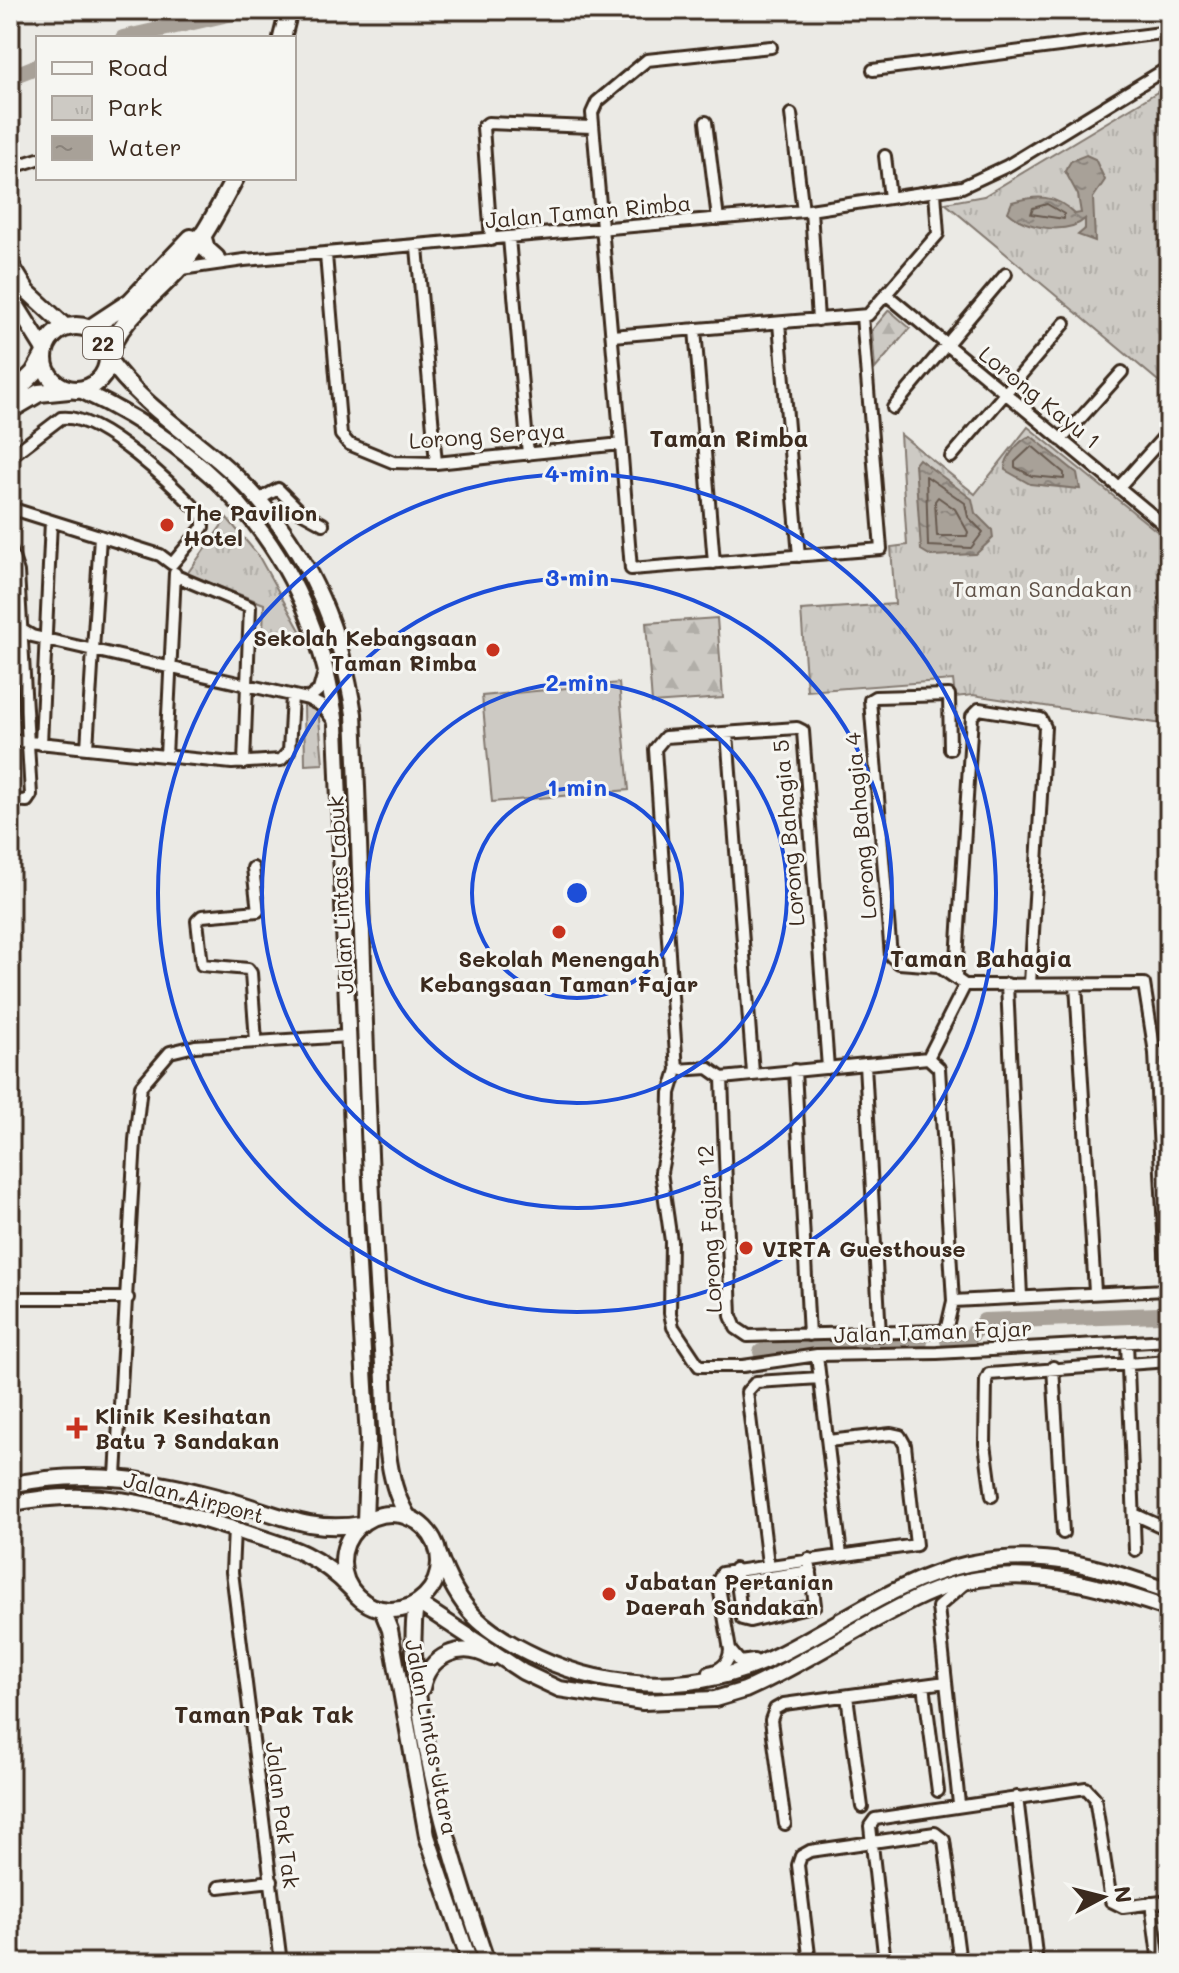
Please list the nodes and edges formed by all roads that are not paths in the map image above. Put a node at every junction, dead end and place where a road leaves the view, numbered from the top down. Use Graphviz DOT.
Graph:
graph roads {
  1 [pos="288,13"];
  2 [pos="1169,32"];
  3 [pos="282,36"];
  4 [pos="771,47"];
  5 [pos="1169,67"];
  6 [pos="873,70"];
  7 [pos="791,114"];
  8 [pos="706,122"];
  9 [pos="592,127"];
  10 [pos="885,156"];
  11 [pos="36,160"];
  12 [pos="10,168"];
  13 [pos="234,180"];
  14 [pos="935,192"];
  15 [pos="890,198"];
  16 [pos="807,211"];
  17 [pos="718,219"];
  18 [pos="603,230"];
  19 [pos="509,238"];
  20 [pos="491,240"];
  21 [pos="193,244"];
  22 [pos="417,247"];
  23 [pos="326,255"];
  24 [pos="216,258"];
  25 [pos="244,260"];
  26 [pos="10,263"];
  27 [pos="175,272"];
  28 [pos="1006,274"];
  29 [pos="10,295"];
  30 [pos="887,295"];
  31 [pos="862,316"];
  32 [pos="818,320"];
  33 [pos="779,323"];
  34 [pos="1065,323"];
  35 [pos="67,328"];
  36 [pos="89,329"];
  37 [pos="695,329"];
  38 [pos="612,336"];
  39 [pos="946,345"];
  40 [pos="44,353"];
  41 [pos="107,357"];
  42 [pos="1122,372"];
  43 [pos="75,390"];
  44 [pos="1004,394"];
  45 [pos="10,397"];
  46 [pos="893,408"];
  47 [pos="10,410"];
  48 [pos="1169,431"];
  49 [pos="1061,440"];
  50 [pos="621,444"];
  51 [pos="528,454"];
  52 [pos="10,457"];
  53 [pos="951,457"];
  54 [pos="436,463"];
  55 [pos="1119,487"];
  56 [pos="260,499"];
  57 [pos="10,508"];
  58 [pos="51,521"];
  59 [pos="323,524"];
  60 [pos="1169,529"];
  61 [pos="100,536"];
  62 [pos="10,549"];
  63 [pos="799,556"];
  64 [pos="714,563"];
  65 [pos="172,564"];
  66 [pos="176,576"];
  67 [pos="10,623"];
  68 [pos="21,629"];
  69 [pos="46,638"];
  70 [pos="91,649"];
  71 [pos="326,663"];
  72 [pos="168,669"];
  73 [pos="246,687"];
  74 [pos="292,696"];
  75 [pos="308,699"];
  76 [pos="336,725"];
  77 [pos="727,733"];
  78 [pos="10,740"];
  79 [pos="25,742"];
  80 [pos="41,744"];
  81 [pos="87,748"];
  82 [pos="950,749"];
  83 [pos="166,756"];
  84 [pos="244,763"];
  85 [pos="10,800"];
  86 [pos="253,868"];
  87 [pos="956,976"];
  88 [pos="1007,984"];
  89 [pos="1030,984"];
  90 [pos="965,985"];
  91 [pos="1076,985"];
  92 [pos="348,1036"];
  93 [pos="256,1041"];
  94 [pos="1155,1053"];
  95 [pos="1169,1053"];
  96 [pos="928,1058"];
  97 [pos="865,1064"];
  98 [pos="828,1068"];
  99 [pos="677,1070"];
  100 [pos="795,1070"];
  101 [pos="753,1073"];
  102 [pos="722,1078"];
  103 [pos="1165,1290"];
  104 [pos="1095,1292"];
  105 [pos="1021,1297"];
  106 [pos="10,1298"];
  107 [pos="128,1298"];
  108 [pos="953,1301"];
  109 [pos="1169,1330"];
  110 [pos="935,1331"];
  111 [pos="809,1335"];
  112 [pos="880,1335"];
  113 [pos="1169,1340"];
  114 [pos="1127,1342"];
  115 [pos="937,1353"];
  116 [pos="817,1355"];
  117 [pos="1169,1361"];
  118 [pos="1128,1362"];
  119 [pos="1053,1367"];
  120 [pos="820,1378"];
  121 [pos="828,1441"];
  122 [pos="116,1476"];
  123 [pos="10,1485"];
  124 [pos="992,1496"];
  125 [pos="10,1504"];
  126 [pos="1134,1514"];
  127 [pos="409,1518"];
  128 [pos="364,1523"];
  129 [pos="234,1529"];
  130 [pos="1169,1530"];
  131 [pos="1063,1533"];
  132 [pos="1135,1550"];
  133 [pos="438,1552"];
  134 [pos="841,1555"];
  135 [pos="809,1559"];
  136 [pos="768,1564"];
  137 [pos="735,1569"];
  138 [pos="811,1571"];
  139 [pos="737,1582"];
  140 [pos="966,1582"];
  141 [pos="351,1589"];
  142 [pos="1169,1591"];
  143 [pos="909,1603"];
  144 [pos="417,1604"];
  145 [pos="938,1607"];
  146 [pos="1169,1609"];
  147 [pos="382,1610"];
  148 [pos="840,1619"];
  149 [pos="730,1650"];
  150 [pos="575,1671"];
  151 [pos="946,1682"];
  152 [pos="924,1685"];
  153 [pos="847,1696"];
  154 [pos="715,1699"];
  155 [pos="419,1702"];
  156 [pos="938,1791"];
  157 [pos="1017,1797"];
  158 [pos="959,1804"];
  159 [pos="862,1807"];
  160 [pos="785,1824"];
  161 [pos="872,1842"];
  162 [pos="272,1881"];
  163 [pos="219,1887"];
  164 [pos="1169,1901"];
  165 [pos="1151,1903"];
  166 [pos="281,1963"];
  167 [pos="470,1963"];
  168 [pos="487,1963"];
  169 [pos="810,1963"];
  170 [pos="885,1963"];
  171 [pos="960,1963"];
  172 [pos="1037,1963"];
  173 [pos="1159,1963"];
  1 -- 3 [label="highway"];
  2 -- 6 [label="street"];
  4 -- 9 [label="street"];
  5 -- 14 [label="street, Jalan Taman Rimba"];
  7 -- 16 [label="street"];
  8 -- 17 [label="street"];
  9 -- 18 [label="street"];
  9 -- 20 [label="street"];
  10 -- 15 [label="street"];
  11 -- 12 [label="street"];
  13 -- 21 [label="highway"];
  14 -- 15 [label="street, Jalan Taman Rimba"];
  14 -- 30 [label="street"];
  15 -- 16 [label="street, Jalan Taman Rimba"];
  16 -- 17 [label="street, Jalan Taman Rimba"];
  16 -- 32 [label="street"];
  17 -- 18 [label="street, Jalan Taman Rimba"];
  18 -- 19 [label="street, Jalan Taman Rimba"];
  18 -- 38 [label="street"];
  19 -- 20 [label="street, Jalan Taman Rimba"];
  19 -- 51 [label="street"];
  20 -- 22 [label="street, Jalan Taman Rimba"];
  21 -- 24 [label="highway"];
  21 -- 27 [label="highway"];
  21 -- 36 [label="highway, 22"];
  22 -- 23 [label="street, Jalan Taman Rimba"];
  22 -- 54 [label="street"];
  23 -- 25 [label="street, Jalan Taman Rimba"];
  23 -- 54 [label="street, Lorong Seraya"];
  24 -- 25 [label="street, Jalan Taman Rimba"];
  25 -- 27 [label="street, Jalan Taman Rimba"];
  26 -- 35 [label="main road"];
  27 -- 41 [label="highway"];
  28 -- 39 [label="street"];
  29 -- 40 [label="main road"];
  30 -- 31 [label="street"];
  30 -- 39 [label="street, Lorong Kayu 1"];
  31 -- 32 [label="street"];
  31 -- 63 [label="street"];
  32 -- 33 [label="street"];
  33 -- 37 [label="street"];
  33 -- 63 [label="street"];
  34 -- 44 [label="street"];
  35 -- 36 [label="highway, 22"];
  35 -- 40 [label="highway, 22"];
  36 -- 41 [label="highway, 22"];
  37 -- 38 [label="street"];
  37 -- 64 [label="street"];
  38 -- 50 [label="street"];
  39 -- 44 [label="street, Lorong Kayu 1"];
  39 -- 46 [label="street"];
  40 -- 43 [label="highway"];
  40 -- 45 [label="highway, 22"];
  41 -- 43 [label="highway, 22"];
  41 -- 56 [label="main road, Jalan Lintas Labuk"];
  42 -- 49 [label="street"];
  43 -- 47 [label="highway"];
  43 -- 71 [label="main road, Jalan Lintas Labuk"];
  44 -- 49 [label="street, Lorong Kayu 1"];
  44 -- 53 [label="street"];
  48 -- 55 [label="street"];
  49 -- 55 [label="street, Lorong Kayu 1"];
  50 -- 51 [label="street, Lorong Seraya"];
  50 -- 64 [label="street"];
  51 -- 54 [label="street, Lorong Seraya"];
  52 -- 65 [label="street"];
  55 -- 60 [label="street, Lorong Kayu 1"];
  56 -- 59 [label="street"];
  56 -- 127 [label="main road, Jalan Lintas Labuk"];
  57 -- 58 [label="street"];
  58 -- 61 [label="street"];
  58 -- 69 [label="street"];
  61 -- 65 [label="street"];
  61 -- 70 [label="street"];
  62 -- 68 [label="street"];
  63 -- 64 [label="street"];
  65 -- 66 [label="street"];
  66 -- 72 [label="street"];
  66 -- 73 [label="street"];
  67 -- 68 [label="street"];
  68 -- 69 [label="street"];
  68 -- 79 [label="street"];
  69 -- 70 [label="street"];
  69 -- 80 [label="street"];
  70 -- 72 [label="street"];
  70 -- 81 [label="street"];
  71 -- 75 [label="street"];
  71 -- 76 [label="main road, Jalan Lintas Labuk"];
  72 -- 73 [label="street"];
  72 -- 83 [label="street"];
  73 -- 74 [label="street"];
  73 -- 84 [label="street"];
  74 -- 75 [label="street"];
  74 -- 84 [label="street"];
  75 -- 76 [label="street"];
  76 -- 92 [label="main road, Jalan Lintas Labuk"];
  77 -- 98 [label="street, Lorong Bahagia 5"];
  77 -- 99 [label="street, Lorong Bahagia 5"];
  77 -- 101 [label="street"];
  78 -- 79 [label="street"];
  79 -- 80 [label="street"];
  79 -- 85 [label="street"];
  80 -- 81 [label="street"];
  81 -- 83 [label="street"];
  82 -- 87 [label="street, Lorong Bahagia 4"];
  83 -- 84 [label="street"];
  86 -- 93 [label="street"];
  87 -- 89 [label="street"];
  87 -- 90 [label="street"];
  88 -- 89 [label="street"];
  88 -- 90 [label="street"];
  88 -- 105 [label="street"];
  89 -- 91 [label="street"];
  90 -- 96 [label="street"];
  91 -- 94 [label="street"];
  91 -- 104 [label="street"];
  92 -- 93 [label="street"];
  92 -- 128 [label="main road, Jalan Lintas Labuk"];
  93 -- 107 [label="street"];
  94 -- 95 [label="street"];
  94 -- 103 [label="street"];
  96 -- 97 [label="street"];
  96 -- 108 [label="street"];
  97 -- 98 [label="street"];
  97 -- 112 [label="street"];
  98 -- 100 [label="street"];
  99 -- 102 [label="street"];
  99 -- 116 [label="street, Jalan Taman Fajar"];
  100 -- 101 [label="street"];
  100 -- 111 [label="street"];
  101 -- 102 [label="street"];
  102 -- 111 [label="street, Lorong Fajar 12"];
  103 -- 104 [label="street"];
  103 -- 109 [label="street"];
  104 -- 105 [label="street"];
  105 -- 108 [label="street"];
  106 -- 107 [label="street"];
  107 -- 122 [label="street"];
  108 -- 110 [label="street"];
  110 -- 112 [label="street, Lorong Fajar 12"];
  110 -- 115 [label="street"];
  111 -- 112 [label="street, Lorong Fajar 12"];
  113 -- 114 [label="street, Jalan Taman Fajar"];
  114 -- 115 [label="street, Jalan Taman Fajar"];
  114 -- 118 [label="street"];
  115 -- 116 [label="street, Jalan Taman Fajar"];
  116 -- 120 [label="street"];
  117 -- 118 [label="street"];
  118 -- 119 [label="street"];
  118 -- 126 [label="street"];
  119 -- 124 [label="street"];
  119 -- 131 [label="street"];
  120 -- 121 [label="street"];
  120 -- 136 [label="street"];
  121 -- 134 [label="street"];
  121 -- 134 [label="street"];
  122 -- 123 [label="main road, Jalan Airport"];
  122 -- 128 [label="main road, Jalan Airport"];
  125 -- 129 [label="main road, Jalan Airport"];
  126 -- 130 [label="street"];
  126 -- 132 [label="street"];
  127 -- 128 [label="main road"];
  127 -- 133 [label="main road"];
  128 -- 141 [label="main road"];
  129 -- 141 [label="main road, Jalan Airport"];
  129 -- 162 [label="street, Jalan Pak Tak"];
  133 -- 144 [label="main road"];
  133 -- 150 [label="main road"];
  134 -- 135 [label="street"];
  135 -- 136 [label="street"];
  135 -- 138 [label="street"];
  136 -- 137 [label="street"];
  137 -- 139 [label="street"];
  137 -- 149 [label="street"];
  138 -- 139 [label="street"];
  138 -- 139 [label="street"];
  140 -- 143 [label="main road"];
  140 -- 145 [label="street"];
  140 -- 146 [label="main road"];
  141 -- 147 [label="main road"];
  142 -- 148 [label="main road"];
  143 -- 145 [label="street"];
  143 -- 154 [label="main road"];
  144 -- 147 [label="main road"];
  144 -- 154 [label="main road"];
  144 -- 155 [label="main road, Jalan Lintas Utara"];
  145 -- 151 [label="street"];
  147 -- 167 [label="main road, Jalan Lintas Utara"];
  148 -- 149 [label="street"];
  148 -- 150 [label="main road"];
  149 -- 150 [label="street"];
  151 -- 152 [label="street"];
  151 -- 158 [label="street"];
  152 -- 153 [label="street"];
  152 -- 156 [label="street"];
  153 -- 159 [label="street"];
  153 -- 160 [label="street"];
  154 -- 155 [label="main road"];
  155 -- 168 [label="main road, Jalan Lintas Utara"];
  157 -- 158 [label="street"];
  157 -- 165 [label="street"];
  157 -- 172 [label="street"];
  158 -- 161 [label="street"];
  161 -- 169 [label="street"];
  161 -- 170 [label="street"];
  161 -- 171 [label="street"];
  162 -- 163 [label="street"];
  162 -- 166 [label="street, Jalan Pak Tak"];
  164 -- 165 [label="street"];
  165 -- 173 [label="street"];
}
